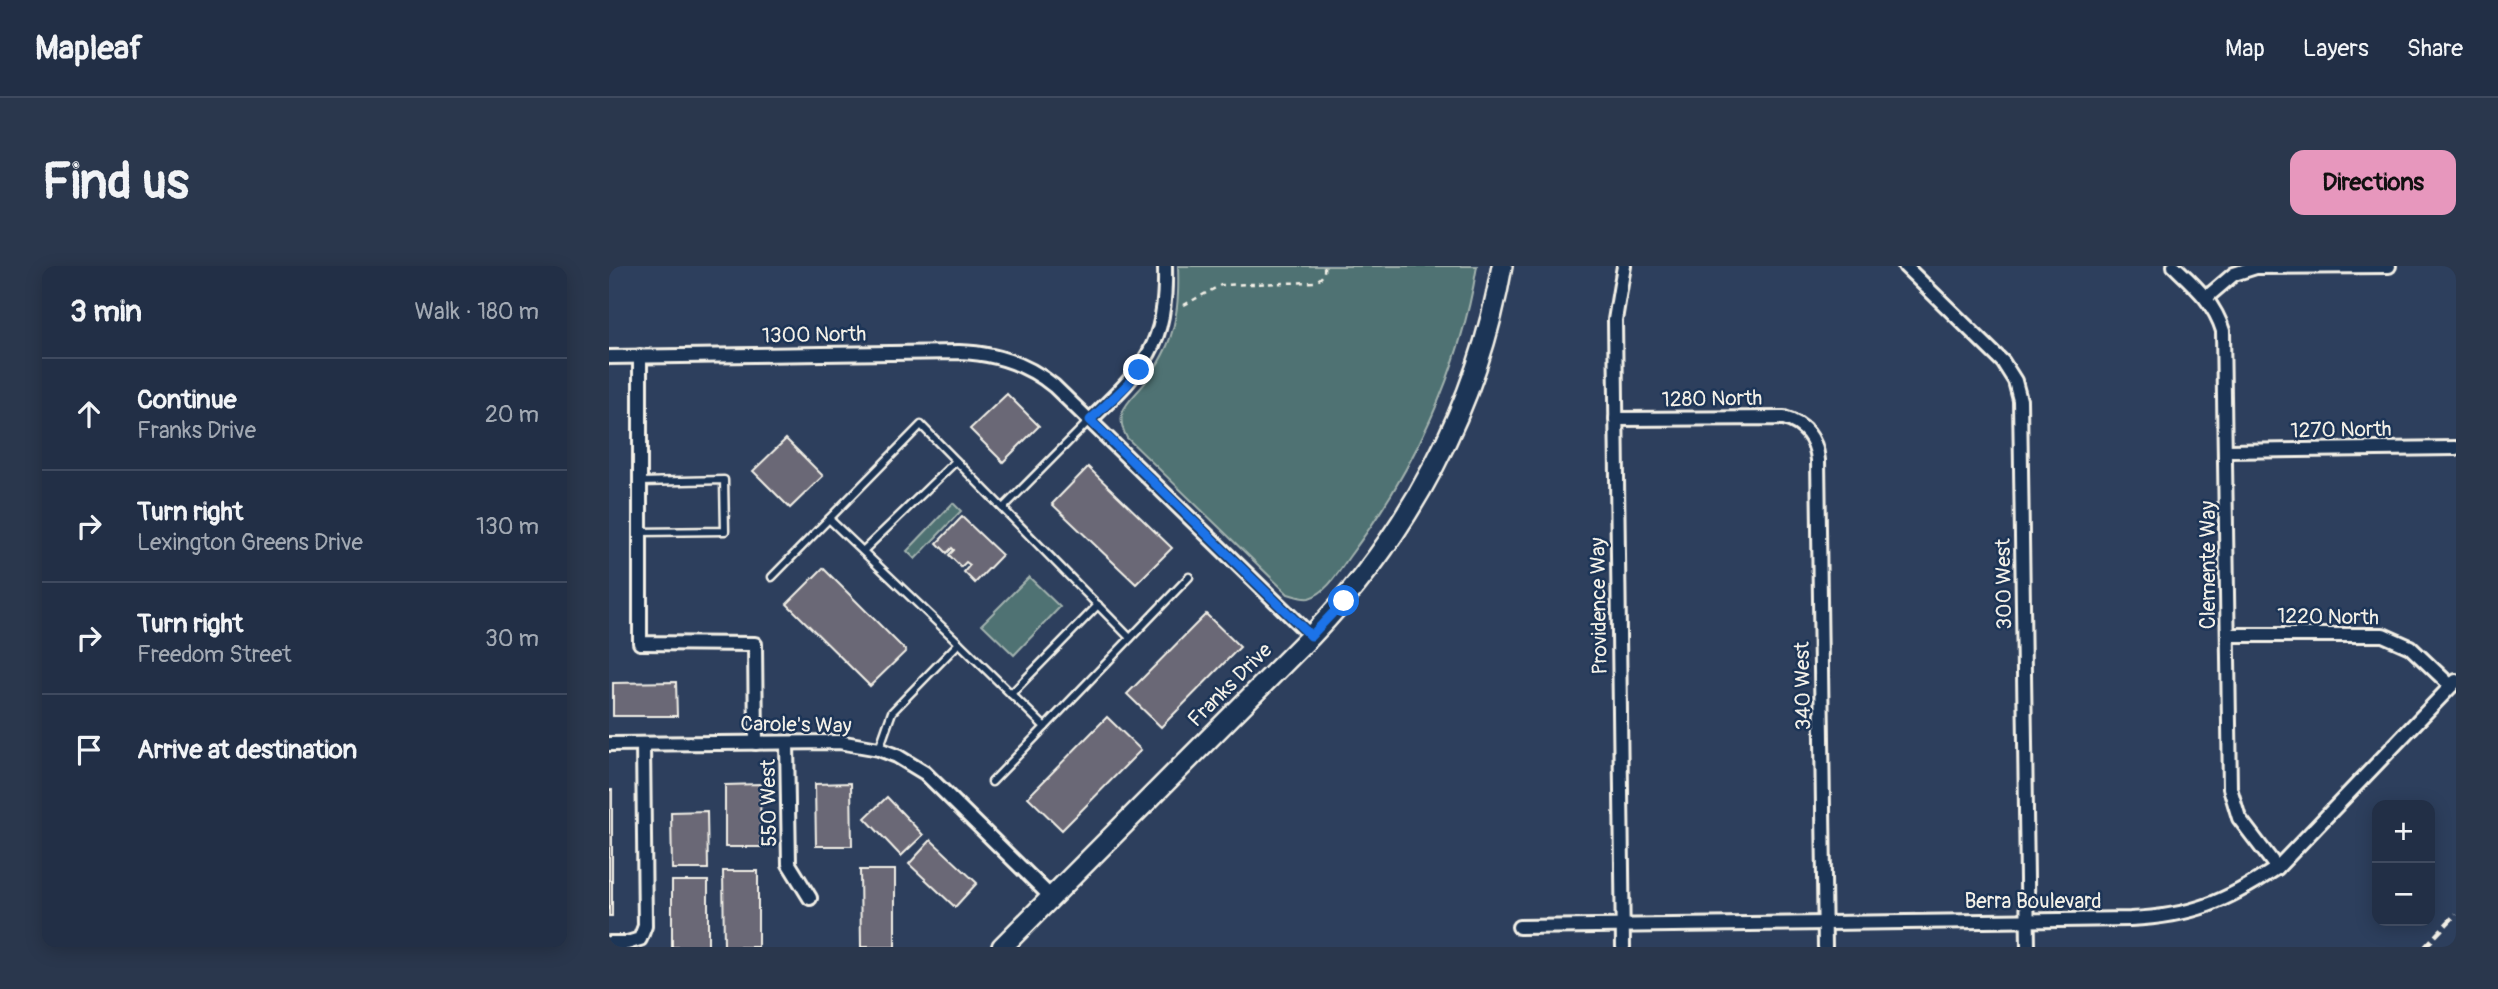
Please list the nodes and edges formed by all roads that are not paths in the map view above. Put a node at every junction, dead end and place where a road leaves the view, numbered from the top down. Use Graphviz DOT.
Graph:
graph roads {
  1 [pos="1165,266"];
  2 [pos="1502,266"];
  3 [pos="1624,266"];
  4 [pos="1905,266"];
  5 [pos="2174,266"];
  6 [pos="2389,266"];
  7 [pos="2207,297"];
  8 [pos="641,356"];
  9 [pos="609,357"];
  10 [pos="1616,419"];
  11 [pos="1090,420"];
  12 [pos="1805,429"];
  13 [pos="2456,448"];
  14 [pos="2227,451"];
  15 [pos="955,461"];
  16 [pos="640,482"];
  17 [pos="1003,508"];
  18 [pos="829,519"];
  19 [pos="639,532"];
  20 [pos="863,551"];
  21 [pos="772,577"];
  22 [pos="1189,577"];
  23 [pos="1098,605"];
  24 [pos="2228,635"];
  25 [pos="1311,636"];
  26 [pos="1131,638"];
  27 [pos="959,643"];
  28 [pos="2454,684"];
  29 [pos="1011,694"];
  30 [pos="1045,727"];
  31 [pos="756,743"];
  32 [pos="787,743"];
  33 [pos="609,744"];
  34 [pos="643,744"];
  35 [pos="879,749"];
  36 [pos="992,782"];
  37 [pos="2277,868"];
  38 [pos="1051,897"];
  39 [pos="810,898"];
  40 [pos="2027,919"];
  41 [pos="1825,922"];
  42 [pos="1623,925"];
  43 [pos="1518,927"];
  44 [pos="609,943"];
  45 [pos="1002,947"];
  46 [pos="1623,947"];
  47 [pos="1825,947"];
  48 [pos="2028,947"];
  1 -- 11 [label="street"];
  2 -- 25 [label="street, Franks Drive"];
  3 -- 10 [label="street, Providence Way"];
  4 -- 40 [label="street, 300 West"];
  5 -- 7 [label="street, Clemente Way"];
  6 -- 7 [label="street"];
  7 -- 14 [label="street, Clemente Way"];
  8 -- 9 [label="street, 1300 North"];
  8 -- 11 [label="street, 1300 North"];
  8 -- 16 [label="street"];
  10 -- 12 [label="street, 1280 North"];
  10 -- 42 [label="street, Providence Way"];
  11 -- 17 [label="lane"];
  11 -- 25 [label="street, 1300 North"];
  12 -- 41 [label="street, 340 West"];
  13 -- 14 [label="street, 1270 North"];
  14 -- 24 [label="street, Clemente Way"];
  15 -- 17 [label="lane"];
  15 -- 18 [label="lane"];
  15 -- 20 [label="lane"];
  16 -- 19 [label="street"];
  16 -- 19 [label="lane"];
  17 -- 23 [label="lane"];
  18 -- 20 [label="lane"];
  18 -- 21 [label="lane"];
  19 -- 31 [label="street"];
  20 -- 27 [label="lane"];
  22 -- 26 [label="lane"];
  23 -- 26 [label="lane"];
  23 -- 29 [label="lane"];
  24 -- 28 [label="street, 1220 North"];
  24 -- 37 [label="street, Clemente Way"];
  25 -- 38 [label="street, Franks Drive"];
  26 -- 30 [label="lane"];
  27 -- 29 [label="lane"];
  27 -- 35 [label="lane"];
  28 -- 37 [label="street, Berra Boulevard"];
  29 -- 30 [label="lane"];
  30 -- 36 [label="lane"];
  31 -- 32 [label="street, Carole's Way"];
  31 -- 34 [label="street, Carole's Way"];
  32 -- 35 [label="street, Carole's Way"];
  32 -- 39 [label="street, 550 West"];
  33 -- 34 [label="street, Carole's Way"];
  34 -- 44 [label="street"];
  35 -- 38 [label="street, Carole's Way"];
  37 -- 40 [label="street, Berra Boulevard"];
  38 -- 45 [label="street, Franks Drive"];
  40 -- 41 [label="street, Berra Boulevard"];
  40 -- 48 [label="street, 300 West"];
  41 -- 42 [label="street, Berra Boulevard"];
  41 -- 47 [label="street, 340 West"];
  42 -- 43 [label="street, Berra Boulevard"];
  42 -- 46 [label="street, Providence Way"];
}
